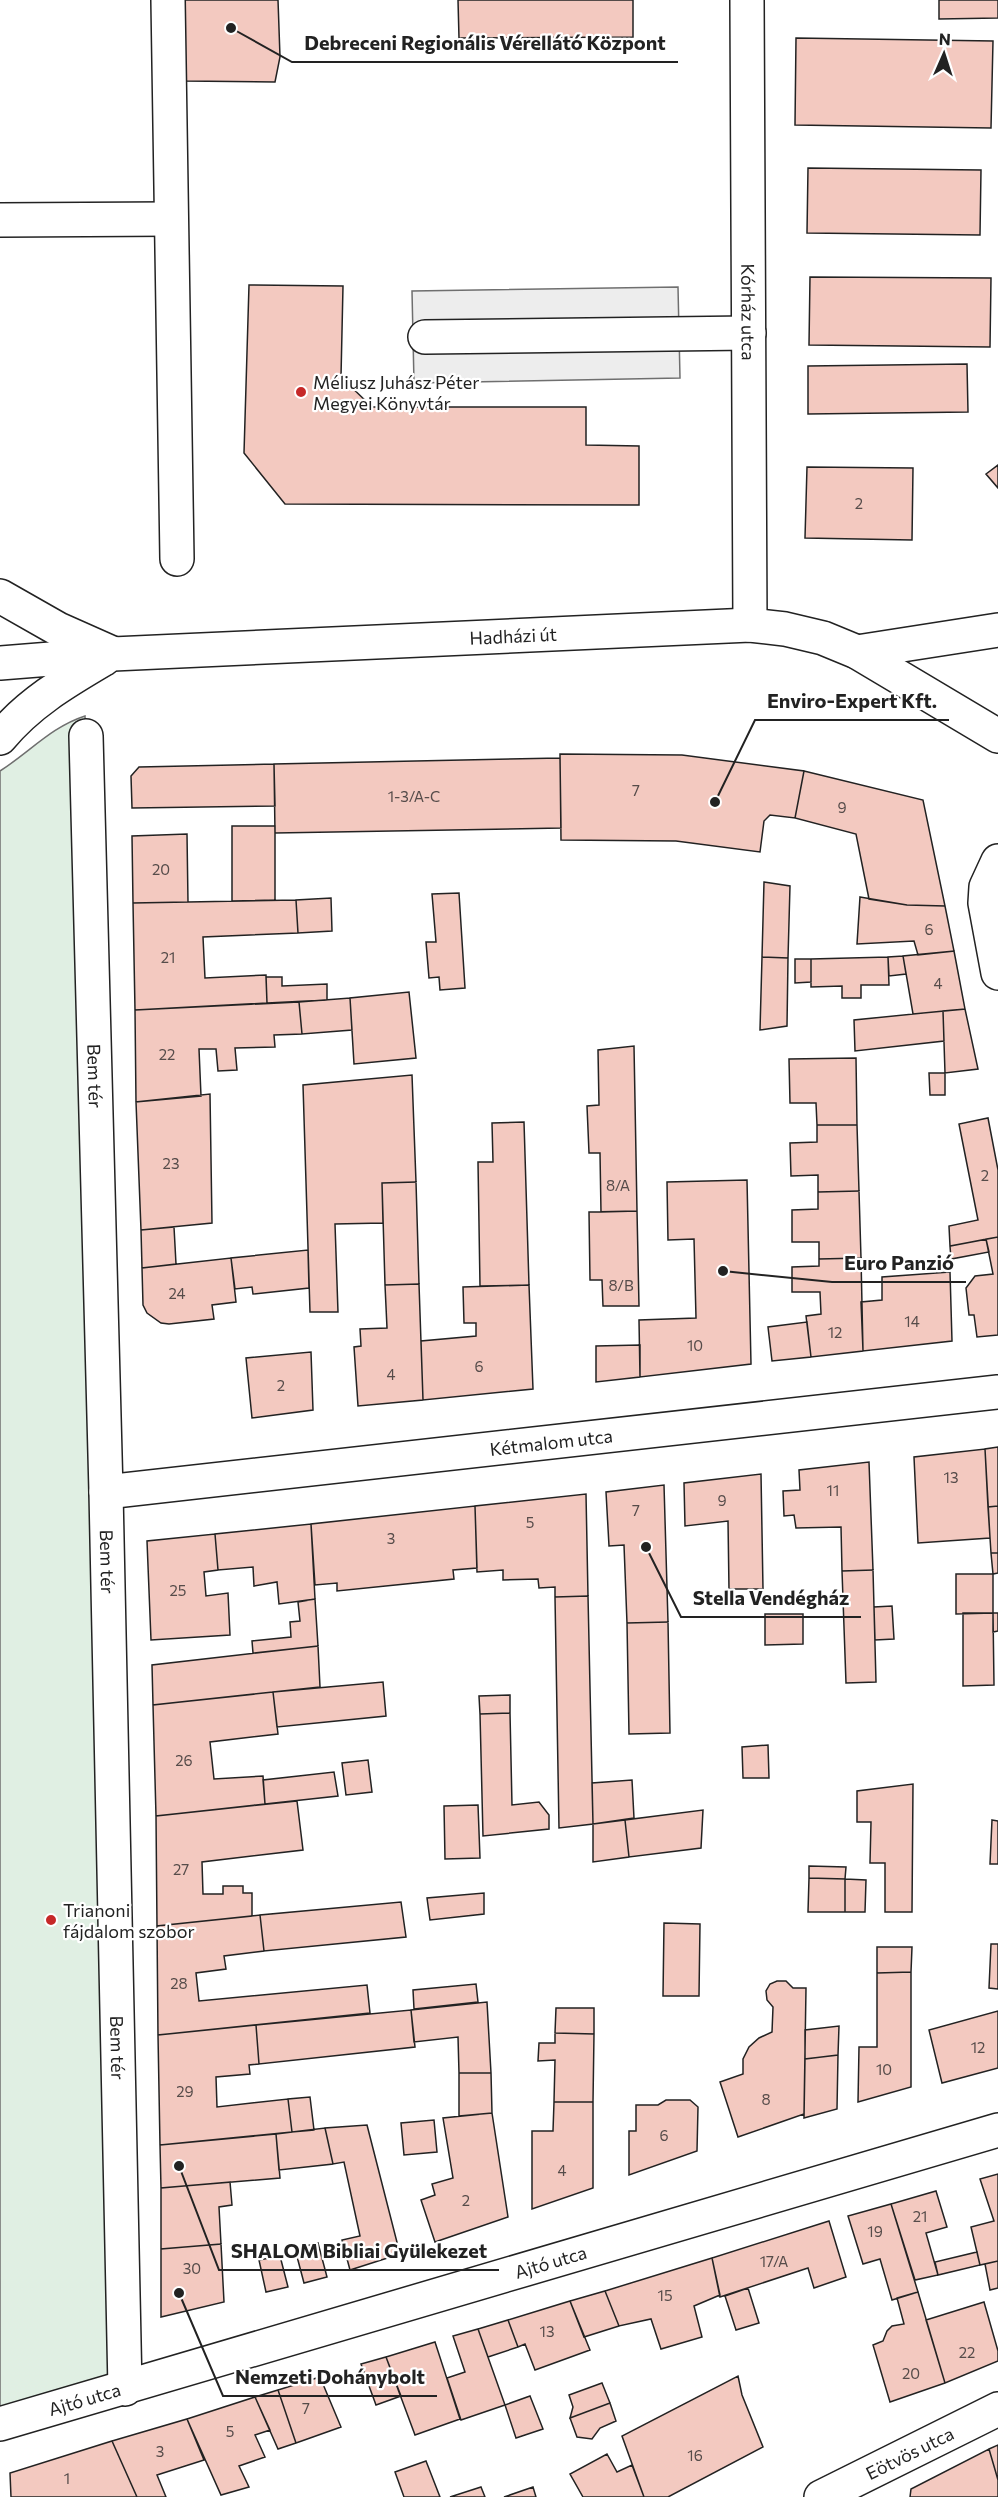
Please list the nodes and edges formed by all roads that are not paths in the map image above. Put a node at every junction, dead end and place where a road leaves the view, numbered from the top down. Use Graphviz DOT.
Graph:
graph roads {
  1 [pos="168,0"];
  2 [pos="747,0"];
  3 [pos="171,219"];
  4 [pos="0,220"];
  5 [pos="748,333"];
  6 [pos="424,337"];
  7 [pos="177,559"];
  8 [pos="0,596"];
  9 [pos="750,625"];
  10 [pos="998,630"];
  11 [pos="857,652"];
  12 [pos="113,654"];
  13 [pos="0,663"];
  14 [pos="994,727"];
  15 [pos="86,736"];
  16 [pos="0,738"];
  17 [pos="998,861"];
  18 [pos="998,973"];
  19 [pos="998,1392"];
  20 [pos="106,1492"];
  21 [pos="998,2130"];
  22 [pos="124,2389"];
  23 [pos="998,2409"];
  24 [pos="0,2424"];
  25 [pos="821,2497"];
  1 -- 3 [label="street"];
  2 -- 5 [label="street, Kórház utca"];
  3 -- 4 [label="street"];
  3 -- 7 [label="street"];
  5 -- 6 [label="street"];
  5 -- 9 [label="street, Kórház utca"];
  8 -- 12 [label="street"];
  9 -- 11 [label="street, Hadházi út"];
  9 -- 12 [label="street, Hadházi út"];
  10 -- 11 [label="street"];
  11 -- 14 [label="street, Hadházi út"];
  12 -- 13 [label="street, Hadházi út"];
  12 -- 16 [label="street"];
  15 -- 20 [label="street, Bem tér"];
  17 -- 18 [label="street"];
  19 -- 20 [label="street, Kétmalom utca"];
  20 -- 22 [label="street, Bem tér"];
  21 -- 22 [label="street, Ajtó utca"];
  22 -- 24 [label="street, Ajtó utca"];
  23 -- 25 [label="street, Eötvös utca"];
}
